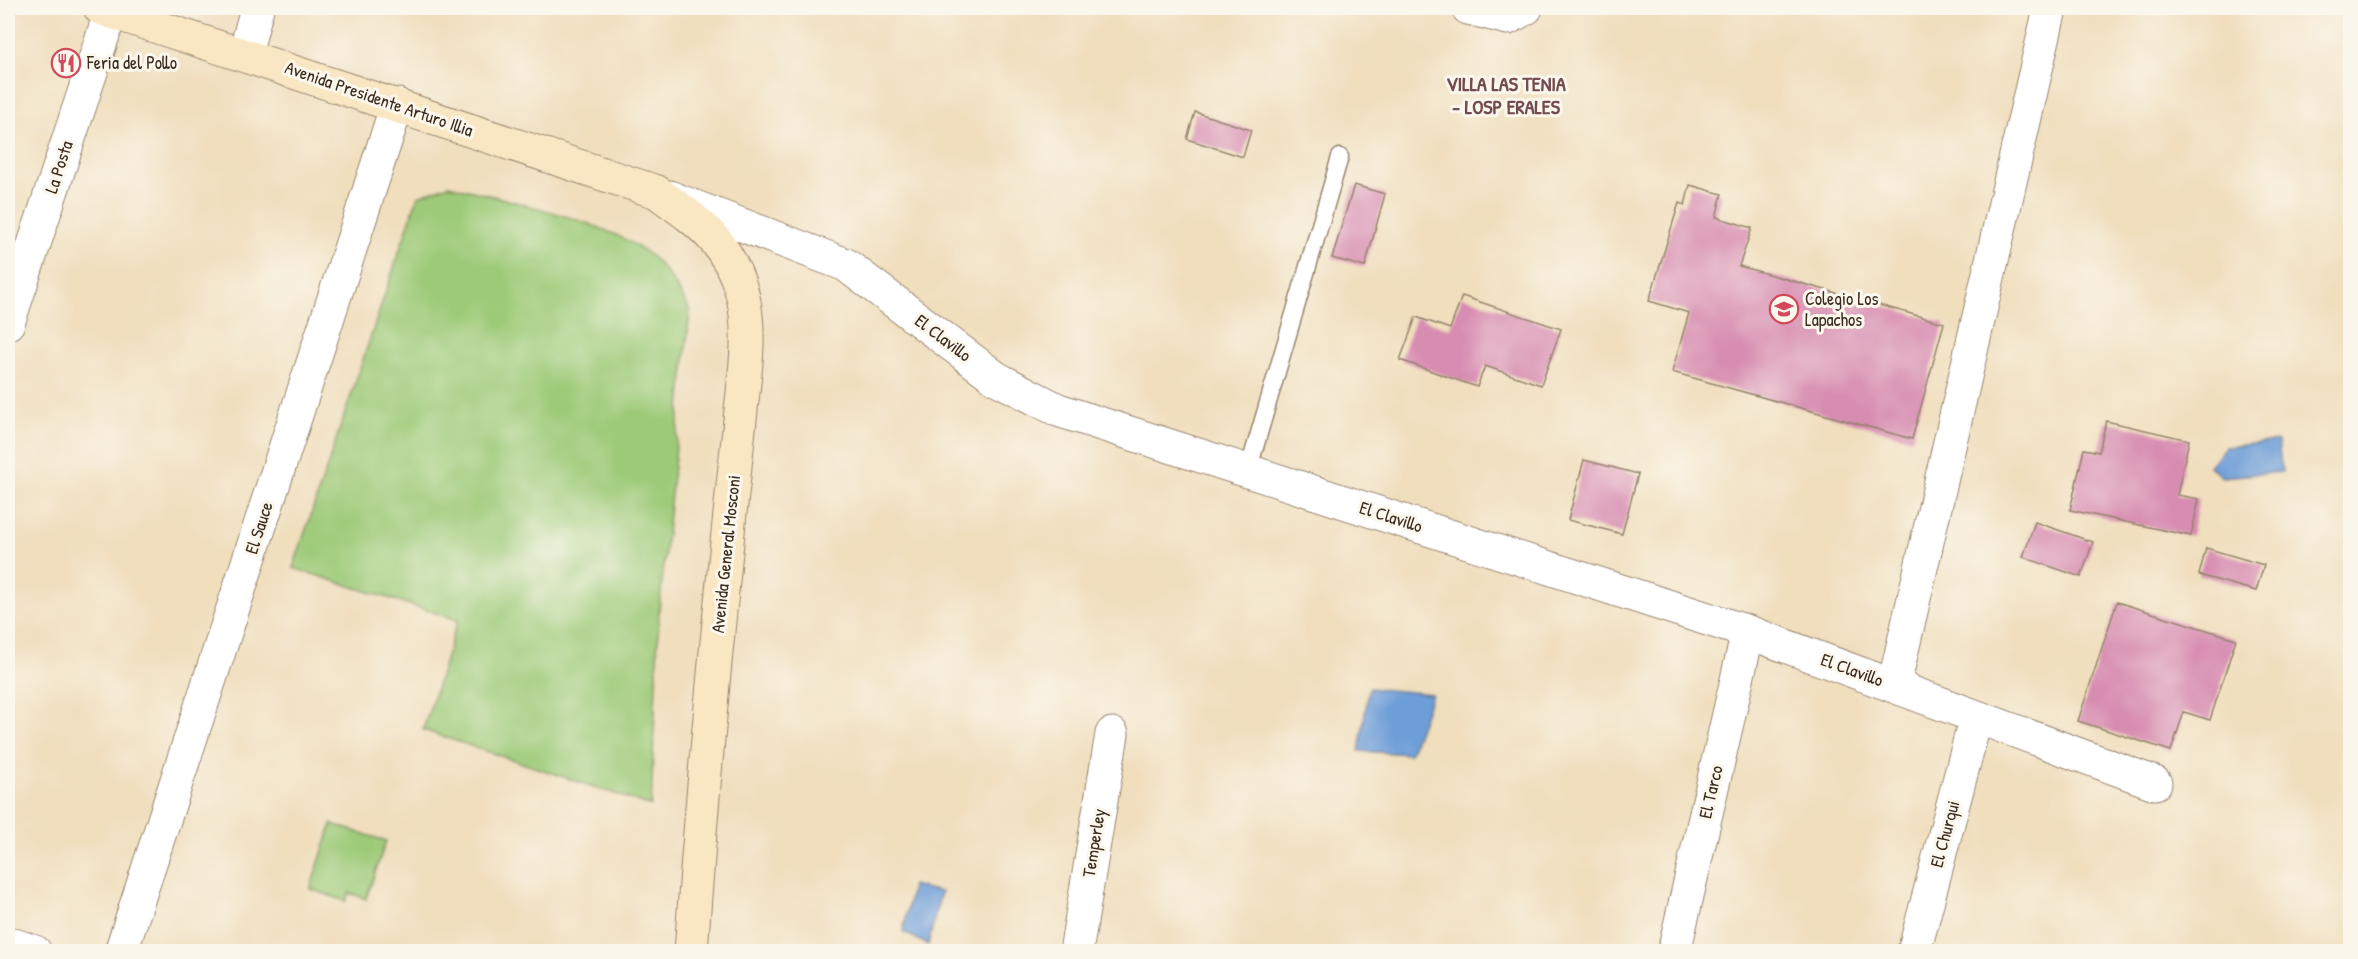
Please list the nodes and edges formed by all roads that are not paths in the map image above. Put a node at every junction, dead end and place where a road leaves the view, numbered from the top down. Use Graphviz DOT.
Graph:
graph roads {
  1 [pos="257,8"];
  2 [pos="1468,8"];
  3 [pos="1526,8"];
  4 [pos="106,9"];
  5 [pos="2049,13"];
  6 [pos="245,54"];
  7 [pos="397,105"];
  8 [pos="1340,157"];
  9 [pos="657,192"];
  10 [pos="8,323"];
  11 [pos="1248,471"];
  12 [pos="1748,632"];
  13 [pos="1894,685"];
  14 [pos="1976,717"];
  15 [pos="1112,734"];
  16 [pos="2155,783"];
  17 [pos="8,943"];
  18 [pos="35,951"];
  19 [pos="121,951"];
  20 [pos="691,951"];
  21 [pos="1077,951"];
  22 [pos="1674,951"];
  23 [pos="1914,951"];
  1 -- 6 [label="street"];
  2 -- 3 [label="street"];
  4 -- 6 [label="main road, Avenida Presidente Arturo Illia"];
  4 -- 10 [label="street, La Posta"];
  5 -- 13 [label="street"];
  6 -- 7 [label="main road, Avenida Presidente Arturo Illia"];
  7 -- 9 [label="main road, Avenida Presidente Arturo Illia"];
  7 -- 19 [label="street, El Sauce"];
  8 -- 11 [label="lane"];
  9 -- 11 [label="street, El Clavillo"];
  9 -- 20 [label="main road, Avenida General Mosconi"];
  11 -- 12 [label="street, El Clavillo"];
  12 -- 13 [label="street, El Clavillo"];
  12 -- 22 [label="street, El Tarco"];
  13 -- 14 [label="street, El Clavillo"];
  14 -- 16 [label="street, El Clavillo"];
  14 -- 23 [label="street, El Churqui"];
  15 -- 21 [label="street, Temperley"];
  17 -- 18 [label="street"];
}
